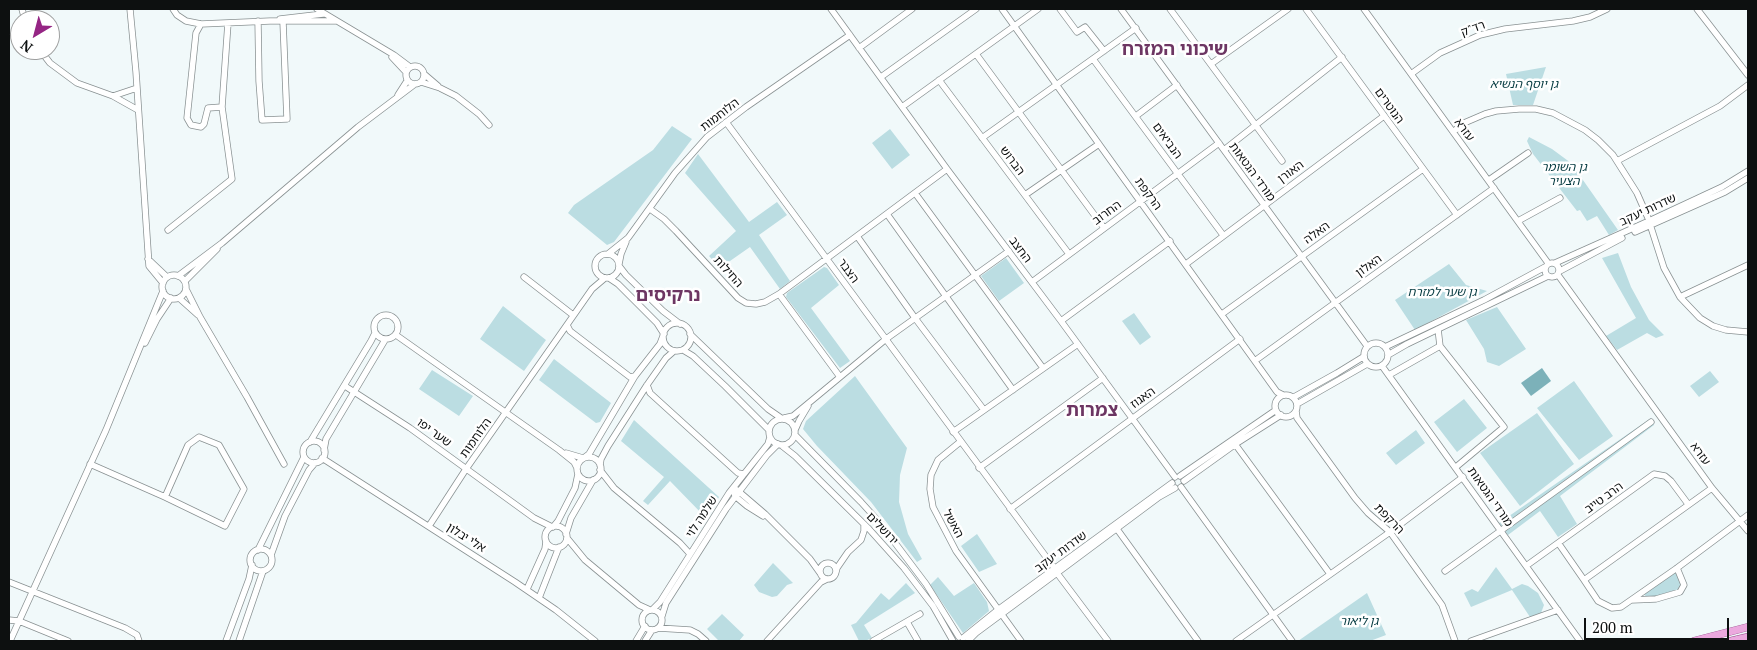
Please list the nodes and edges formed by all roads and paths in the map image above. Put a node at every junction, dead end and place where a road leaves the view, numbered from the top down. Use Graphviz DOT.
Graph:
graph roads {
  1 [pos="130,9"];
  2 [pos="173,9"];
  3 [pos="316,9"];
  4 [pos="831,9"];
  5 [pos="912,9"];
  6 [pos="976,9"];
  7 [pos="1002,9"];
  8 [pos="1038,9"];
  9 [pos="1060,9"];
  10 [pos="1121,9"];
  11 [pos="1170,9"];
  12 [pos="1288,9"];
  13 [pos="1306,9"];
  14 [pos="1364,9"];
  15 [pos="1606,9"];
  16 [pos="1697,9"];
  17 [pos="323,14"];
  18 [pos="258,21"];
  19 [pos="270,21"];
  20 [pos="336,21"];
  21 [pos="228,22"];
  22 [pos="283,22"];
  23 [pos="201,24"];
  24 [pos="1015,25"];
  25 [pos="1136,28"];
  26 [pos="850,35"];
  27 [pos="859,48"];
  28 [pos="1104,51"];
  29 [pos="976,54"];
  30 [pos="1342,57"];
  31 [pos="1094,59"];
  32 [pos="48,60"];
  33 [pos="1211,64"];
  34 [pos="408,69"];
  35 [pos="424,74"];
  36 [pos="1411,74"];
  37 [pos="1748,75"];
  38 [pos="881,77"];
  39 [pos="939,80"];
  40 [pos="407,81"];
  41 [pos="418,83"];
  42 [pos="1057,84"];
  43 [pos="1177,85"];
  44 [pos="1748,85"];
  45 [pos="137,88"];
  46 [pos="440,88"];
  47 [pos="113,96"];
  48 [pos="397,97"];
  49 [pos="222,106"];
  50 [pos="902,107"];
  51 [pos="138,110"];
  52 [pos="1018,112"];
  53 [pos="1136,116"];
  54 [pos="1384,116"];
  55 [pos="726,122"];
  56 [pos="489,125"];
  57 [pos="1255,125"];
  58 [pos="1453,132"];
  59 [pos="982,138"];
  60 [pos="1219,143"];
  61 [pos="1099,144"];
  62 [pos="1224,150"];
  63 [pos="1528,153"];
  64 [pos="1617,161"];
  65 [pos="1282,162"];
  66 [pos="1423,169"];
  67 [pos="947,170"];
  68 [pos="1062,170"];
  69 [pos="1748,171"];
  70 [pos="1178,173"];
  71 [pos="1748,178"];
  72 [pos="1489,180"];
  73 [pos="1494,188"];
  74 [pos="915,193"];
  75 [pos="1025,195"];
  76 [pos="1560,198"];
  77 [pos="1141,201"];
  78 [pos="1264,205"];
  79 [pos="650,209"];
  80 [pos="887,214"];
  81 [pos="1457,215"];
  82 [pos="1518,221"];
  83 [pos="1649,223"];
  84 [pos="1104,228"];
  85 [pos="168,230"];
  86 [pos="1223,235"];
  87 [pos="857,236"];
  88 [pos="628,238"];
  89 [pos="1170,240"];
  90 [pos="222,243"];
  91 [pos="1009,251"];
  92 [pos="608,254"];
  93 [pos="1069,254"];
  94 [pos="1301,257"];
  95 [pos="826,258"];
  96 [pos="148,259"];
  97 [pos="1186,264"];
  98 [pos="1549,264"];
  99 [pos="619,265"];
  100 [pos="1748,265"];
  101 [pos="596,270"];
  102 [pos="1559,273"];
  103 [pos="976,275"];
  104 [pos="178,276"];
  105 [pos="1548,276"];
  106 [pos="168,277"];
  107 [pos="524,277"];
  108 [pos="607,278"];
  109 [pos="185,281"];
  110 [pos="1032,282"];
  111 [pos="163,283"];
  112 [pos="186,289"];
  113 [pos="592,289"];
  114 [pos="163,291"];
  115 [pos="779,294"];
  116 [pos="945,297"];
  117 [pos="1680,297"];
  118 [pos="171,298"];
  119 [pos="179,298"];
  120 [pos="1335,303"];
  121 [pos="1222,314"];
  122 [pos="573,316"];
  123 [pos="200,317"];
  124 [pos="915,318"];
  125 [pos="1062,321"];
  126 [pos="680,324"];
  127 [pos="567,325"];
  128 [pos="1438,329"];
  129 [pos="1748,332"];
  130 [pos="374,333"];
  131 [pos="690,334"];
  132 [pos="396,335"];
  133 [pos="664,335"];
  134 [pos="886,339"];
  135 [pos="1240,339"];
  136 [pos="385,340"];
  137 [pos="1078,344"];
  138 [pos="1367,346"];
  139 [pos="1440,346"];
  140 [pos="1385,347"];
  141 [pos="683,350"];
  142 [pos="674,351"];
  143 [pos="1388,355"];
  144 [pos="137,356"];
  145 [pos="1363,357"];
  146 [pos="1256,360"];
  147 [pos="1367,364"];
  148 [pos="1382,366"];
  149 [pos="1044,368"];
  150 [pos="1389,375"];
  151 [pos="636,376"];
  152 [pos="840,377"];
  153 [pos="1103,378"];
  154 [pos="345,386"];
  155 [pos="647,386"];
  156 [pos="1012,390"];
  157 [pos="354,391"];
  158 [pos="1280,395"];
  159 [pos="1294,398"];
  160 [pos="811,402"];
  161 [pos="1297,404"];
  162 [pos="984,410"];
  163 [pos="506,412"];
  164 [pos="1279,412"];
  165 [pos="1295,415"];
  166 [pos="783,418"];
  167 [pos="1133,418"];
  168 [pos="1651,422"];
  169 [pos="953,432"];
  170 [pos="795,433"];
  171 [pos="769,434"];
  172 [pos="310,442"];
  173 [pos="960,442"];
  174 [pos="1235,444"];
  175 [pos="779,445"];
  176 [pos="324,450"];
  177 [pos="559,450"];
  178 [pos="304,457"];
  179 [pos="322,458"];
  180 [pos="584,458"];
  181 [pos="315,463"];
  182 [pos="90,464"];
  183 [pos="284,464"];
  184 [pos="1456,467"];
  185 [pos="600,468"];
  186 [pos="979,468"];
  187 [pos="466,469"];
  188 [pos="577,471"];
  189 [pos="744,474"];
  190 [pos="1463,477"];
  191 [pos="594,479"];
  192 [pos="1178,482"];
  193 [pos="614,488"];
  194 [pos="1712,488"];
  195 [pos="736,492"];
  196 [pos="165,497"];
  197 [pos="1688,504"];
  198 [pos="1010,509"];
  199 [pos="1748,515"];
  200 [pos="534,518"];
  201 [pos="1739,521"];
  202 [pos="864,524"];
  203 [pos="428,526"];
  204 [pos="552,527"];
  205 [pos="1117,529"];
  206 [pos="1501,530"];
  207 [pos="1748,531"];
  208 [pos="1390,532"];
  209 [pos="546,534"];
  210 [pos="567,536"];
  211 [pos="878,539"];
  212 [pos="861,540"];
  213 [pos="546,542"];
  214 [pos="1559,544"];
  215 [pos="560,547"];
  216 [pos="258,550"];
  217 [pos="691,552"];
  218 [pos="848,552"];
  219 [pos="270,555"];
  220 [pos="810,559"];
  221 [pos="585,560"];
  222 [pos="826,564"];
  223 [pos="252,565"];
  224 [pos="1526,566"];
  225 [pos="1677,568"];
  226 [pos="263,571"];
  227 [pos="1056,571"];
  228 [pos="1445,571"];
  229 [pos="836,572"];
  230 [pos="820,573"];
  231 [pos="1330,574"];
  232 [pos="827,579"];
  233 [pos="1584,580"];
  234 [pos="9,582"];
  235 [pos="527,589"];
  236 [pos="32,590"];
  237 [pos="539,598"];
  238 [pos="629,598"];
  239 [pos="1632,600"];
  240 [pos="651,609"];
  241 [pos="1558,610"];
  242 [pos="1000,612"];
  243 [pos="920,614"];
  244 [pos="1274,614"];
  245 [pos="662,616"];
  246 [pos="642,618"];
  247 [pos="9,620"];
  248 [pos="19,621"];
  249 [pos="906,622"];
  250 [pos="645,626"];
  251 [pos="1748,627"];
  252 [pos="655,629"];
  253 [pos="982,629"];
  254 [pos="1748,637"];
  255 [pos="960,640"];
  256 [pos="10,641"];
  257 [pos="68,641"];
  258 [pos="139,641"];
  259 [pos="225,641"];
  260 [pos="233,641"];
  261 [pos="239,641"];
  262 [pos="595,641"];
  263 [pos="636,641"];
  264 [pos="645,641"];
  265 [pos="706,641"];
  266 [pos="767,641"];
  267 [pos="873,641"];
  268 [pos="918,641"];
  269 [pos="975,641"];
  270 [pos="1021,641"];
  271 [pos="1108,641"];
  272 [pos="1198,641"];
  273 [pos="1236,641"];
  274 [pos="1292,641"];
  275 [pos="1455,641"];
  276 [pos="1471,641"];
  277 [pos="1580,641"];
  278 [pos="1694,641"];
  279 [pos="1731,641"];
  1 -- 45 [label="street"];
  2 -- 23 [label="street"];
  3 -- 17 [label="street"];
  4 -- 26 [label="street, החצב"];
  5 -- 27 [label="street"];
  6 -- 38 [label="street"];
  7 -- 24 [label="street, הרקפת"];
  8 -- 24 [label="street"];
  9 -- 28 [label="street"];
  10 -- 25 [label="street, מורדי הגטאות"];
  11 -- 33 [label="street"];
  12 -- 33 [label="street"];
  13 -- 30 [label="street, הנוטרים"];
  14 -- 36 [label="street, עזרא"];
  15 -- 36 [label="street, רד\"ק"];
  16 -- 37 [label="street"];
  17 -- 19 [label="street"];
  17 -- 20 [label="street"];
  18 -- 19 [label="street"];
  18 -- 21 [label="street"];
  18 -- 22 [label="street"];
  19 -- 22 [label="street"];
  20 -- 22 [label="street"];
  20 -- 34 [label="street"];
  21 -- 23 [label="street"];
  21 -- 49 [label="street"];
  23 -- 49 [label="street"];
  24 -- 29 [label="street"];
  24 -- 42 [label="street, הרקפת"];
  25 -- 28 [label="street"];
  25 -- 43 [label="street, מורדי הגטאות"];
  26 -- 27 [label="street, החצב"];
  26 -- 55 [label="street, הלוחמות"];
  27 -- 38 [label="street, החצב"];
  28 -- 31 [label="street"];
  29 -- 39 [label="street"];
  29 -- 52 [label="street"];
  30 -- 54 [label="street, הנוטרים"];
  30 -- 57 [label="street"];
  31 -- 42 [label="street"];
  31 -- 53 [label="street, הנביאים"];
  32 -- 47 [label="street"];
  33 -- 57 [label="street"];
  34 -- 35 [label="street"];
  34 -- 40 [label="street"];
  35 -- 41 [label="street"];
  35 -- 46 [label="street"];
  36 -- 58 [label="street, עזרא"];
  38 -- 50 [label="street, החצב"];
  39 -- 50 [label="street"];
  39 -- 59 [label="street, הברוש"];
  40 -- 41 [label="street"];
  40 -- 48 [label="street"];
  41 -- 46 [label="street"];
  41 -- 48 [label="street"];
  42 -- 52 [label="street"];
  42 -- 61 [label="street, הרקפת"];
  43 -- 53 [label="street"];
  43 -- 60 [label="street, מורדי הגטאות"];
  44 -- 64 [label="street"];
  45 -- 47 [label="street"];
  45 -- 51 [label="street"];
  46 -- 56 [label="street"];
  47 -- 51 [label="street"];
  48 -- 90 [label="street"];
  49 -- 85 [label="street"];
  50 -- 67 [label="street, החצב"];
  51 -- 96 [label="street"];
  52 -- 59 [label="street"];
  52 -- 68 [label="street"];
  53 -- 70 [label="street, הנביאים"];
  54 -- 66 [label="street, הנוטרים"];
  54 -- 78 [label="street, האורן"];
  55 -- 79 [label="street, הלוחמות"];
  55 -- 95 [label="street, הצבר"];
  57 -- 62 [label="street"];
  57 -- 65 [label="street"];
  58 -- 64 [label="street"];
  58 -- 72 [label="street, עזרא"];
  59 -- 75 [label="street, הברוש"];
  60 -- 62 [label="street, מורדי הגטאות"];
  60 -- 70 [label="street, החרוב"];
  61 -- 68 [label="street"];
  61 -- 77 [label="street, הרקפת"];
  62 -- 78 [label="street, מורדי הגטאות"];
  63 -- 72 [label="street"];
  64 -- 83 [label="street"];
  66 -- 81 [label="street, הנוטרים"];
  66 -- 94 [label="street, האלה"];
  67 -- 74 [label="street, החילות"];
  67 -- 91 [label="street, החצב"];
  68 -- 75 [label="street"];
  68 -- 84 [label="street"];
  69 -- 83 [label="street, שדרות יעקב"];
  70 -- 77 [label="street, החרוב"];
  70 -- 86 [label="street, הנביאים"];
  71 -- 83 [label="street, שדרות יעקב"];
  72 -- 73 [label="street, עזרא"];
  73 -- 81 [label="street, האלון"];
  73 -- 82 [label="street, עזרא"];
  74 -- 80 [label="street, החילות"];
  74 -- 103 [label="street"];
  75 -- 93 [label="street, הברוש"];
  76 -- 82 [label="street"];
  77 -- 84 [label="street, החרוב"];
  77 -- 89 [label="street, הרקפת"];
  78 -- 86 [label="street, האורן"];
  78 -- 94 [label="street, מורדי הגטאות"];
  79 -- 88 [label="street, הלוחמות"];
  79 -- 115 [label="street, החילות"];
  80 -- 87 [label="street, החילות"];
  80 -- 116 [label="street"];
  81 -- 120 [label="street, האלון"];
  82 -- 98 [label="street, עזרא"];
  83 -- 98 [label="street, שדרות יעקב"];
  83 -- 102 [label="street, שדרות יעקב"];
  83 -- 117 [label="street"];
  84 -- 93 [label="street, החרוב"];
  86 -- 97 [label="street, האורן"];
  87 -- 95 [label="street, החילות"];
  87 -- 124 [label="street"];
  88 -- 92 [label="street, הלוחמות"];
  88 -- 99 [label="street, הלוחמות"];
  89 -- 97 [label="street, הרקפת"];
  89 -- 125 [label="street"];
  90 -- 104 [label="street"];
  90 -- 109 [label="street"];
  91 -- 103 [label="street"];
  91 -- 110 [label="street, החצב"];
  92 -- 99 [label="street"];
  92 -- 101 [label="street"];
  93 -- 110 [label="street, החרוב"];
  94 -- 120 [label="street, מורדי הגטאות"];
  94 -- 121 [label="street, האלה"];
  95 -- 115 [label="street, החילות"];
  95 -- 134 [label="street, הצבר"];
  96 -- 106 [label="street"];
  96 -- 111 [label="street"];
  97 -- 121 [label="street, הרקפת"];
  98 -- 102 [label="street"];
  98 -- 105 [label="street"];
  98 -- 140 [label="street, שדרות יעקב"];
  99 -- 108 [label="street"];
  99 -- 126 [label="street"];
  100 -- 117 [label="street"];
  101 -- 108 [label="street"];
  101 -- 113 [label="street, הלוחמות"];
  102 -- 105 [label="street"];
  102 -- 194 [label="street, עזרא"];
  103 -- 116 [label="street"];
  103 -- 149 [label="street"];
  104 -- 106 [label="street"];
  104 -- 109 [label="street"];
  105 -- 128 [label="street"];
  106 -- 111 [label="street"];
  107 -- 122 [label="street"];
  108 -- 113 [label="street, הלוחמות"];
  108 -- 133 [label="street"];
  109 -- 112 [label="street"];
  110 -- 125 [label="street, החצב"];
  111 -- 114 [label="street"];
  112 -- 119 [label="street"];
  112 -- 123 [label="street"];
  113 -- 122 [label="street, הלוחמות"];
  114 -- 118 [label="street"];
  114 -- 144 [label="street"];
  115 -- 152 [label="street"];
  116 -- 124 [label="street"];
  116 -- 156 [label="street"];
  117 -- 129 [label="street"];
  118 -- 119 [label="street"];
  118 -- 144 [label="street"];
  119 -- 123 [label="street"];
  120 -- 138 [label="street, מורדי הגטאות"];
  120 -- 146 [label="street, האלון"];
  121 -- 135 [label="street, הרקפת"];
  122 -- 127 [label="street, הלוחמות"];
  123 -- 183 [label="street"];
  124 -- 134 [label="street"];
  124 -- 162 [label="street"];
  125 -- 137 [label="street, החצב"];
  126 -- 131 [label="street"];
  126 -- 133 [label="street"];
  127 -- 151 [label="street"];
  127 -- 163 [label="street, הלוחמות"];
  128 -- 139 [label="street"];
  128 -- 143 [label="street"];
  130 -- 132 [label="street"];
  130 -- 136 [label="street"];
  130 -- 154 [label="street"];
  131 -- 141 [label="street"];
  131 -- 166 [label="street"];
  132 -- 136 [label="street"];
  132 -- 163 [label="street"];
  133 -- 142 [label="street"];
  133 -- 151 [label="street"];
  134 -- 152 [label="street"];
  134 -- 169 [label="street, הצבר"];
  135 -- 146 [label="street, הרקפת"];
  135 -- 167 [label="street, האגוז"];
  136 -- 157 [label="street"];
  137 -- 149 [label="street"];
  137 -- 153 [label="street, החצב"];
  138 -- 140 [label="street"];
  138 -- 145 [label="street"];
  139 -- 150 [label="street"];
  139 -- 184 [label="street"];
  140 -- 143 [label="street"];
  141 -- 142 [label="street"];
  141 -- 171 [label="street"];
  142 -- 155 [label="street"];
  143 -- 148 [label="street"];
  144 -- 182 [label="street"];
  145 -- 147 [label="street"];
  145 -- 159 [label="street"];
  146 -- 158 [label="street, הרקפת"];
  147 -- 148 [label="street"];
  147 -- 161 [label="street"];
  148 -- 150 [label="street, מורדי הגטאות"];
  149 -- 156 [label="street"];
  150 -- 184 [label="street, מורדי הגטאות"];
  151 -- 180 [label="street"];
  152 -- 160 [label="street"];
  153 -- 167 [label="street, החצב"];
  153 -- 186 [label="street"];
  154 -- 157 [label="street, שער יפו"];
  154 -- 172 [label="street"];
  155 -- 185 [label="street"];
  155 -- 189 [label="street"];
  156 -- 162 [label="street"];
  157 -- 176 [label="street"];
  157 -- 187 [label="street, שער יפו"];
  158 -- 159 [label="street"];
  158 -- 164 [label="street"];
  159 -- 161 [label="street"];
  160 -- 166 [label="street"];
  160 -- 170 [label="street"];
  161 -- 165 [label="street"];
  162 -- 169 [label="street"];
  163 -- 177 [label="street"];
  163 -- 187 [label="street, הלוחמות"];
  164 -- 165 [label="street"];
  164 -- 174 [label="street, שדרות יעקב"];
  164 -- 192 [label="street, שדרות יעקב"];
  165 -- 208 [label="street, הרקפת"];
  166 -- 170 [label="street"];
  166 -- 171 [label="street"];
  167 -- 192 [label="street, החצב"];
  167 -- 198 [label="street, האגוז"];
  168 -- 206 [label="street"];
  169 -- 173 [label="street, הצבר"];
  170 -- 175 [label="street"];
  170 -- 255 [label="street, ירושלים"];
  171 -- 175 [label="street"];
  171 -- 189 [label="street, שלמה לוי"];
  172 -- 176 [label="street"];
  172 -- 178 [label="street"];
  173 -- 186 [label="street, הצבר"];
  173 -- 242 [label="street, האשל"];
  174 -- 192 [label="street, שדרות יעקב"];
  174 -- 231 [label="street"];
  175 -- 195 [label="street, שלמה לוי"];
  175 -- 202 [label="street, ירושלים"];
  176 -- 179 [label="street"];
  177 -- 180 [label="street"];
  177 -- 188 [label="street"];
  178 -- 181 [label="street"];
  178 -- 216 [label="street"];
  179 -- 181 [label="street"];
  179 -- 203 [label="street, אלי יבלון"];
  180 -- 185 [label="street"];
  180 -- 188 [label="street"];
  181 -- 219 [label="street"];
  182 -- 196 [label="street"];
  182 -- 236 [label="street"];
  184 -- 190 [label="street, מורדי הגטאות"];
  185 -- 191 [label="street"];
  185 -- 193 [label="street"];
  186 -- 198 [label="street, הצבר"];
  187 -- 200 [label="street, שער יפו"];
  187 -- 203 [label="street, הלוחמות"];
  188 -- 191 [label="street"];
  188 -- 204 [label="street"];
  189 -- 195 [label="street, שלמה לוי"];
  190 -- 206 [label="street, מורדי הגטאות"];
  190 -- 208 [label="street"];
  191 -- 193 [label="street"];
  191 -- 210 [label="street"];
  192 -- 205 [label="street, שדרות יעקב"];
  192 -- 227 [label="street, שדרות יעקב"];
  192 -- 244 [label="street, החצב"];
  193 -- 217 [label="street"];
  194 -- 197 [label="street"];
  194 -- 201 [label="street, עזרא"];
  195 -- 217 [label="street, שלמה לוי"];
  195 -- 220 [label="street"];
  195 -- 245 [label="street, שלמה לוי"];
  196 -- 196 [label="street"];
  197 -- 214 [label="street, הרב טייב"];
  197 -- 233 [label="street"];
  198 -- 227 [label="street, הצבר"];
  199 -- 201 [label="street"];
  200 -- 204 [label="street, שער יפו"];
  200 -- 209 [label="street, שער יפו"];
  201 -- 207 [label="street, עזרא"];
  201 -- 225 [label="street"];
  202 -- 211 [label="street, ירושלים"];
  202 -- 212 [label="street"];
  203 -- 235 [label="street, אלי יבלון"];
  204 -- 209 [label="street"];
  204 -- 210 [label="street"];
  205 -- 227 [label="street, שדרות יעקב"];
  205 -- 272 [label="street"];
  206 -- 224 [label="street, מורדי הגטאות"];
  206 -- 228 [label="street"];
  208 -- 231 [label="street"];
  208 -- 275 [label="street, הרקפת"];
  209 -- 213 [label="street"];
  210 -- 215 [label="street"];
  210 -- 221 [label="street"];
  211 -- 212 [label="street"];
  211 -- 255 [label="street, ירושלים"];
  212 -- 218 [label="street"];
  213 -- 215 [label="street"];
  213 -- 235 [label="street"];
  214 -- 224 [label="street, הרב טייב"];
  214 -- 233 [label="street"];
  215 -- 221 [label="street"];
  215 -- 237 [label="street"];
  216 -- 219 [label="street"];
  216 -- 223 [label="street"];
  217 -- 240 [label="street, שלמה לוי"];
  218 -- 222 [label="street"];
  218 -- 229 [label="street"];
  219 -- 226 [label="street"];
  220 -- 222 [label="street"];
  220 -- 230 [label="street"];
  221 -- 238 [label="street"];
  222 -- 229 [label="street"];
  222 -- 230 [label="street"];
  223 -- 226 [label="street"];
  223 -- 259 [label="street"];
  224 -- 241 [label="street, מורדי הגטאות"];
  225 -- 239 [label="street"];
  225 -- 239 [label="street"];
  226 -- 261 [label="street"];
  227 -- 242 [label="street, שדרות יעקב"];
  227 -- 271 [label="street, הצבר"];
  229 -- 232 [label="street"];
  230 -- 232 [label="street"];
  231 -- 244 [label="street"];
  232 -- 266 [label="street"];
  233 -- 239 [label="street"];
  234 -- 236 [label="street"];
  235 -- 237 [label="street, אלי יבלון"];
  236 -- 248 [label="street"];
  236 -- 258 [label="street"];
  237 -- 262 [label="street, אלי יבלון"];
  238 -- 240 [label="street"];
  238 -- 246 [label="street"];
  240 -- 245 [label="street"];
  240 -- 246 [label="street"];
  241 -- 276 [label="street"];
  241 -- 277 [label="street, מורדי הגטאות"];
  242 -- 253 [label="street, שדרות יעקב"];
  242 -- 255 [label="street, שדרות יעקב"];
  242 -- 270 [label="street, האשל"];
  243 -- 249 [label="street"];
  244 -- 273 [label="street"];
  244 -- 274 [label="street, החצב"];
  245 -- 252 [label="street"];
  246 -- 250 [label="street"];
  247 -- 248 [label="street"];
  248 -- 256 [label="street"];
  248 -- 257 [label="street"];
  249 -- 267 [label="street"];
  249 -- 268 [label="street"];
  250 -- 252 [label="street"];
  250 -- 263 [label="street"];
  251 -- 278 [label="main road"];
  252 -- 264 [label="street"];
  252 -- 265 [label="street"];
  253 -- 255 [label="street, שדרות יעקב"];
  253 -- 269 [label="street"];
  254 -- 279 [label="main road"];
  259 -- 260 [label="street"];
}
